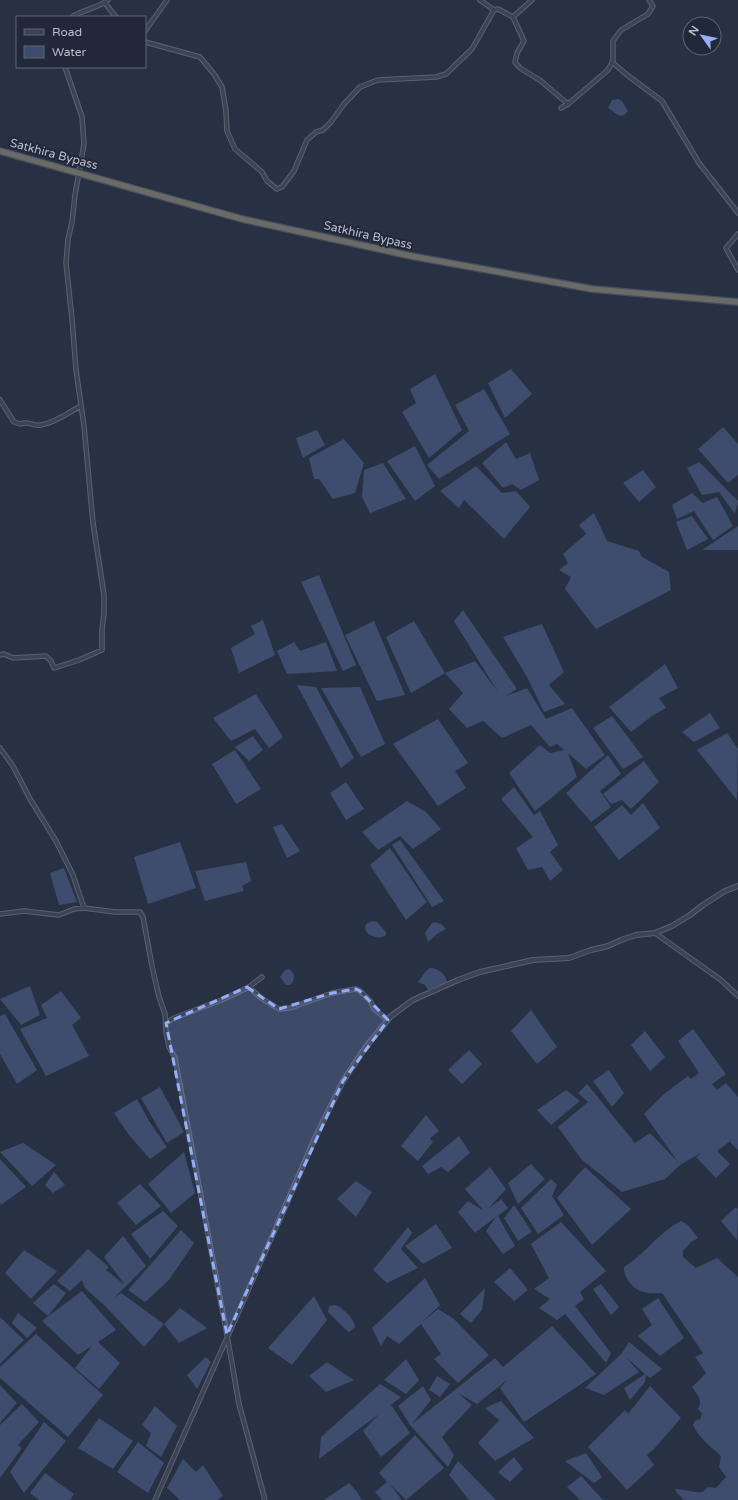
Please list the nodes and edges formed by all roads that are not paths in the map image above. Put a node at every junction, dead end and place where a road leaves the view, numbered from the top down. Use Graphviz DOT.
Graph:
graph roads {
  1 [pos="167,0"];
  2 [pos="480,0"];
  3 [pos="532,0"];
  4 [pos="648,0"];
  5 [pos="106,2"];
  6 [pos="494,10"];
  7 [pos="74,16"];
  8 [pos="115,16"];
  9 [pos="513,17"];
  10 [pos="146,30"];
  11 [pos="146,42"];
  12 [pos="612,62"];
  13 [pos="65,68"];
  14 [pos="568,104"];
  15 [pos="561,108"];
  16 [pos="0,151"];
  17 [pos="78,172"];
  18 [pos="738,213"];
  19 [pos="738,234"];
  20 [pos="738,270"];
  21 [pos="738,302"];
  22 [pos="0,400"];
  23 [pos="81,406"];
  24 [pos="0,655"];
  25 [pos="0,748"];
  26 [pos="738,886"];
  27 [pos="84,908"];
  28 [pos="0,914"];
  29 [pos="655,933"];
  30 [pos="262,977"];
  31 [pos="249,987"];
  32 [pos="738,996"];
  33 [pos="388,1020"];
  34 [pos="166,1023"];
  35 [pos="278,1223"];
  36 [pos="228,1335"];
  37 [pos="155,1500"];
  38 [pos="264,1500"];
  1 -- 10 [label="street"];
  2 -- 6 [label="street"];
  3 -- 9 [label="street"];
  4 -- 12 [label="street"];
  5 -- 7 [label="street"];
  5 -- 8 [label="street"];
  6 -- 9 [label="street"];
  6 -- 11 [label="street"];
  9 -- 14 [label="street"];
  12 -- 14 [label="street"];
  12 -- 18 [label="street"];
  13 -- 17 [label="street"];
  14 -- 15 [label="street"];
  16 -- 17 [label="highway, Satkhira Bypass"];
  17 -- 21 [label="highway, Satkhira Bypass"];
  17 -- 23 [label="street"];
  19 -- 20 [label="street"];
  22 -- 23 [label="street"];
  23 -- 24 [label="street"];
  25 -- 27 [label="street"];
  26 -- 29 [label="street"];
  27 -- 28 [label="street"];
  27 -- 34 [label="street"];
  29 -- 32 [label="street"];
  29 -- 33 [label="street"];
  30 -- 31 [label="street"];
  31 -- 33 [label="street"];
  31 -- 34 [label="street"];
  33 -- 35 [label="street"];
  34 -- 36 [label="street"];
  35 -- 36 [label="street"];
  36 -- 37 [label="street"];
  36 -- 38 [label="street"];
}
